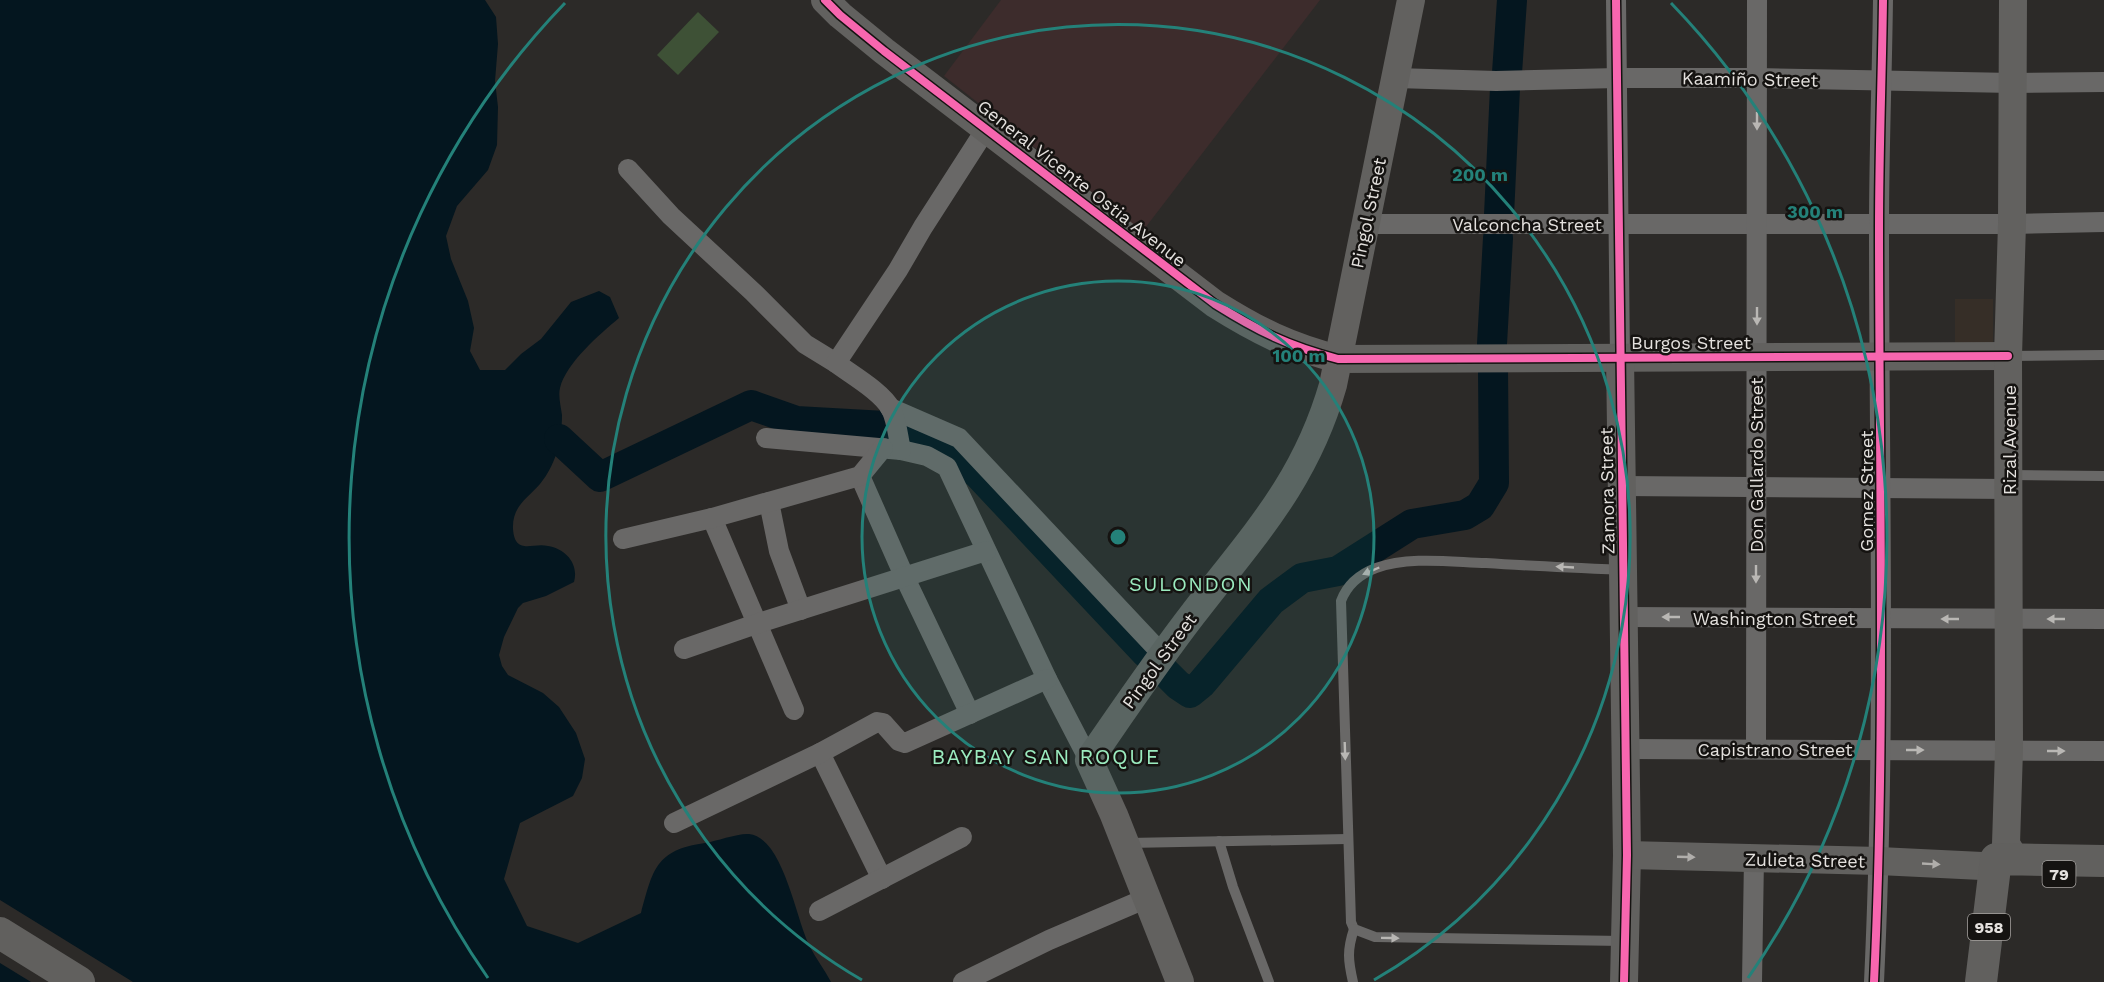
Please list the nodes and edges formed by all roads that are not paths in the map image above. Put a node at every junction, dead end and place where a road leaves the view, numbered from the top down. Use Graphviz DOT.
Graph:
graph roads {
  1 [pos="825,0"];
  2 [pos="1411,0"];
  3 [pos="1616,0"];
  4 [pos="1757,0"];
  5 [pos="1882,0"];
  6 [pos="2013,0"];
  7 [pos="1396,78"];
  8 [pos="1617,78"];
  9 [pos="1757,78"];
  10 [pos="1882,80"];
  11 [pos="2104,82"];
  12 [pos="2013,83"];
  13 [pos="986,129"];
  14 [pos="628,169"];
  15 [pos="2104,222"];
  16 [pos="1366,224"];
  17 [pos="1619,224"];
  18 [pos="1757,224"];
  19 [pos="1879,224"];
  20 [pos="2012,224"];
  21 [pos="2104,355"];
  22 [pos="2008,356"];
  23 [pos="1620,357"];
  24 [pos="1756,357"];
  25 [pos="1880,357"];
  26 [pos="1338,358"];
  27 [pos="836,363"];
  28 [pos="890,408"];
  29 [pos="766,438"];
  30 [pos="892,449"];
  31 [pos="860,476"];
  32 [pos="2104,476"];
  33 [pos="2009,482"];
  34 [pos="1622,486"];
  35 [pos="1756,487"];
  36 [pos="1881,488"];
  37 [pos="769,502"];
  38 [pos="712,518"];
  39 [pos="623,539"];
  40 [pos="986,551"];
  41 [pos="1623,570"];
  42 [pos="905,578"];
  43 [pos="801,610"];
  44 [pos="1624,617"];
  45 [pos="1756,618"];
  46 [pos="1881,619"];
  47 [pos="2008,619"];
  48 [pos="2104,619"];
  49 [pos="756,624"];
  50 [pos="684,649"];
  51 [pos="1162,654"];
  52 [pos="1047,679"];
  53 [pos="794,710"];
  54 [pos="970,714"];
  55 [pos="1626,749"];
  56 [pos="1756,749"];
  57 [pos="1880,750"];
  58 [pos="2009,750"];
  59 [pos="2104,751"];
  60 [pos="820,753"];
  61 [pos="1089,760"];
  62 [pos="674,823"];
  63 [pos="962,837"];
  64 [pos="1347,839"];
  65 [pos="1218,841"];
  66 [pos="1125,843"];
  67 [pos="1627,855"];
  68 [pos="1754,858"];
  69 [pos="1880,861"];
  70 [pos="2104,861"];
  71 [pos="2001,862"];
  72 [pos="2104,876"];
  73 [pos="882,879"];
  74 [pos="1147,898"];
  75 [pos="819,911"];
  76 [pos="1354,928"];
  77 [pos="0,933"];
  78 [pos="1625,941"];
  79 [pos="79,982"];
  80 [pos="963,982"];
  81 [pos="1180,982"];
  82 [pos="1269,982"];
  83 [pos="1353,982"];
  84 [pos="1624,982"];
  85 [pos="1752,982"];
  86 [pos="1874,982"];
  87 [pos="1981,982"];
  88 [pos="2003,982"];
  1 -- 13 [label="street, General Vicente Ostia Avenue"];
  2 -- 7 [label="street, Pingol Street"];
  3 -- 8 [label="street, Zamora Street"];
  4 -- 9 [label="street, Don Gallardo Street"];
  5 -- 10 [label="street, Gomez Street"];
  6 -- 12 [label="street, Rizal Avenue"];
  7 -- 8 [label="street, Kaamiño Street"];
  7 -- 16 [label="street, Pingol Street"];
  8 -- 9 [label="street, Kaamiño Street"];
  8 -- 17 [label="street, Zamora Street"];
  9 -- 10 [label="street, Kaamiño Street"];
  9 -- 18 [label="street, Don Gallardo Street, one-way"];
  10 -- 12 [label="street, Kaamiño Street"];
  10 -- 19 [label="street, Gomez Street"];
  11 -- 12 [label="street, Kaamiño Street"];
  12 -- 20 [label="street, Rizal Avenue"];
  13 -- 26 [label="street, General Vicente Ostia Avenue"];
  13 -- 27 [label="street"];
  14 -- 27 [label="street"];
  15 -- 20 [label="street, Valconcha Street"];
  16 -- 17 [label="street, Valconcha Street"];
  16 -- 26 [label="street, Pingol Street"];
  17 -- 18 [label="street, Valconcha Street"];
  17 -- 23 [label="street, Zamora Street"];
  18 -- 19 [label="street, Valconcha Street"];
  18 -- 24 [label="street, Don Gallardo Street, one-way"];
  19 -- 20 [label="street, Valconcha Street"];
  19 -- 25 [label="street, Gomez Street"];
  20 -- 22 [label="street, Rizal Avenue"];
  21 -- 22 [label="lane"];
  22 -- 25 [label="street, Burgos Street"];
  22 -- 33 [label="street, Rizal Avenue"];
  23 -- 24 [label="street, Burgos Street"];
  23 -- 26 [label="street, Burgos Street"];
  23 -- 34 [label="street, Zamora Street"];
  24 -- 25 [label="street, Burgos Street"];
  24 -- 35 [label="street, Don Gallardo Street"];
  25 -- 36 [label="street, Gomez Street"];
  26 -- 51 [label="street, Pingol Street"];
  27 -- 28 [label="street"];
  28 -- 30 [label="street"];
  28 -- 51 [label="street"];
  29 -- 30 [label="street"];
  30 -- 31 [label="street"];
  30 -- 40 [label="street"];
  31 -- 37 [label="street"];
  31 -- 42 [label="street"];
  32 -- 33 [label="lane"];
  33 -- 36 [label="street"];
  33 -- 47 [label="street, Rizal Avenue"];
  34 -- 35 [label="street"];
  34 -- 41 [label="street, Zamora Street"];
  35 -- 36 [label="street"];
  35 -- 45 [label="street, Don Gallardo Street, one-way"];
  36 -- 46 [label="street, Gomez Street"];
  37 -- 38 [label="street"];
  37 -- 43 [label="street"];
  38 -- 39 [label="street"];
  38 -- 49 [label="street"];
  40 -- 42 [label="street"];
  40 -- 52 [label="street"];
  41 -- 44 [label="street, Zamora Street"];
  41 -- 64 [label="lane, one-way"];
  42 -- 43 [label="street"];
  42 -- 54 [label="street"];
  43 -- 49 [label="street"];
  45 -- 44 [label="street, Washington Street, one-way"];
  44 -- 55 [label="street, Zamora Street"];
  45 -- 46 [label="street, Washington Street"];
  45 -- 56 [label="street, Don Gallardo Street"];
  47 -- 46 [label="street, Washington Street, one-way"];
  46 -- 57 [label="street, Gomez Street"];
  48 -- 47 [label="street, Washington Street, one-way"];
  47 -- 58 [label="street, Rizal Avenue"];
  49 -- 50 [label="street"];
  49 -- 53 [label="street"];
  51 -- 61 [label="street, Pingol Street"];
  52 -- 54 [label="street"];
  52 -- 61 [label="street"];
  54 -- 60 [label="street"];
  55 -- 56 [label="street, Capistrano Street"];
  55 -- 67 [label="street, Zamora Street"];
  56 -- 57 [label="street, Capistrano Street"];
  57 -- 58 [label="street, Capistrano Street, one-way"];
  57 -- 69 [label="street, Gomez Street"];
  58 -- 59 [label="street, Capistrano Street, one-way"];
  58 -- 71 [label="street, Rizal Avenue"];
  60 -- 62 [label="street"];
  60 -- 73 [label="street"];
  61 -- 66 [label="street"];
  63 -- 73 [label="street"];
  64 -- 65 [label="lane"];
  64 -- 76 [label="lane"];
  65 -- 66 [label="lane"];
  65 -- 82 [label="lane"];
  66 -- 74 [label="street"];
  67 -- 68 [label="street, Zulieta Street, one-way"];
  67 -- 78 [label="street, Zamora Street"];
  68 -- 69 [label="street, Zulieta Street"];
  68 -- 85 [label="street"];
  69 -- 71 [label="street, Zulieta Street, one-way"];
  69 -- 86 [label="street, Gomez Street"];
  70 -- 71 [label="main road, 79"];
  71 -- 72 [label="main road, 79"];
  71 -- 87 [label="main road, 958"];
  71 -- 88 [label="main road, 958"];
  73 -- 75 [label="street"];
  74 -- 80 [label="street"];
  74 -- 81 [label="street"];
  76 -- 78 [label="lane, one-way"];
  76 -- 83 [label="lane"];
  77 -- 79 [label="main road"];
  78 -- 84 [label="street, Zamora Street"];
}
